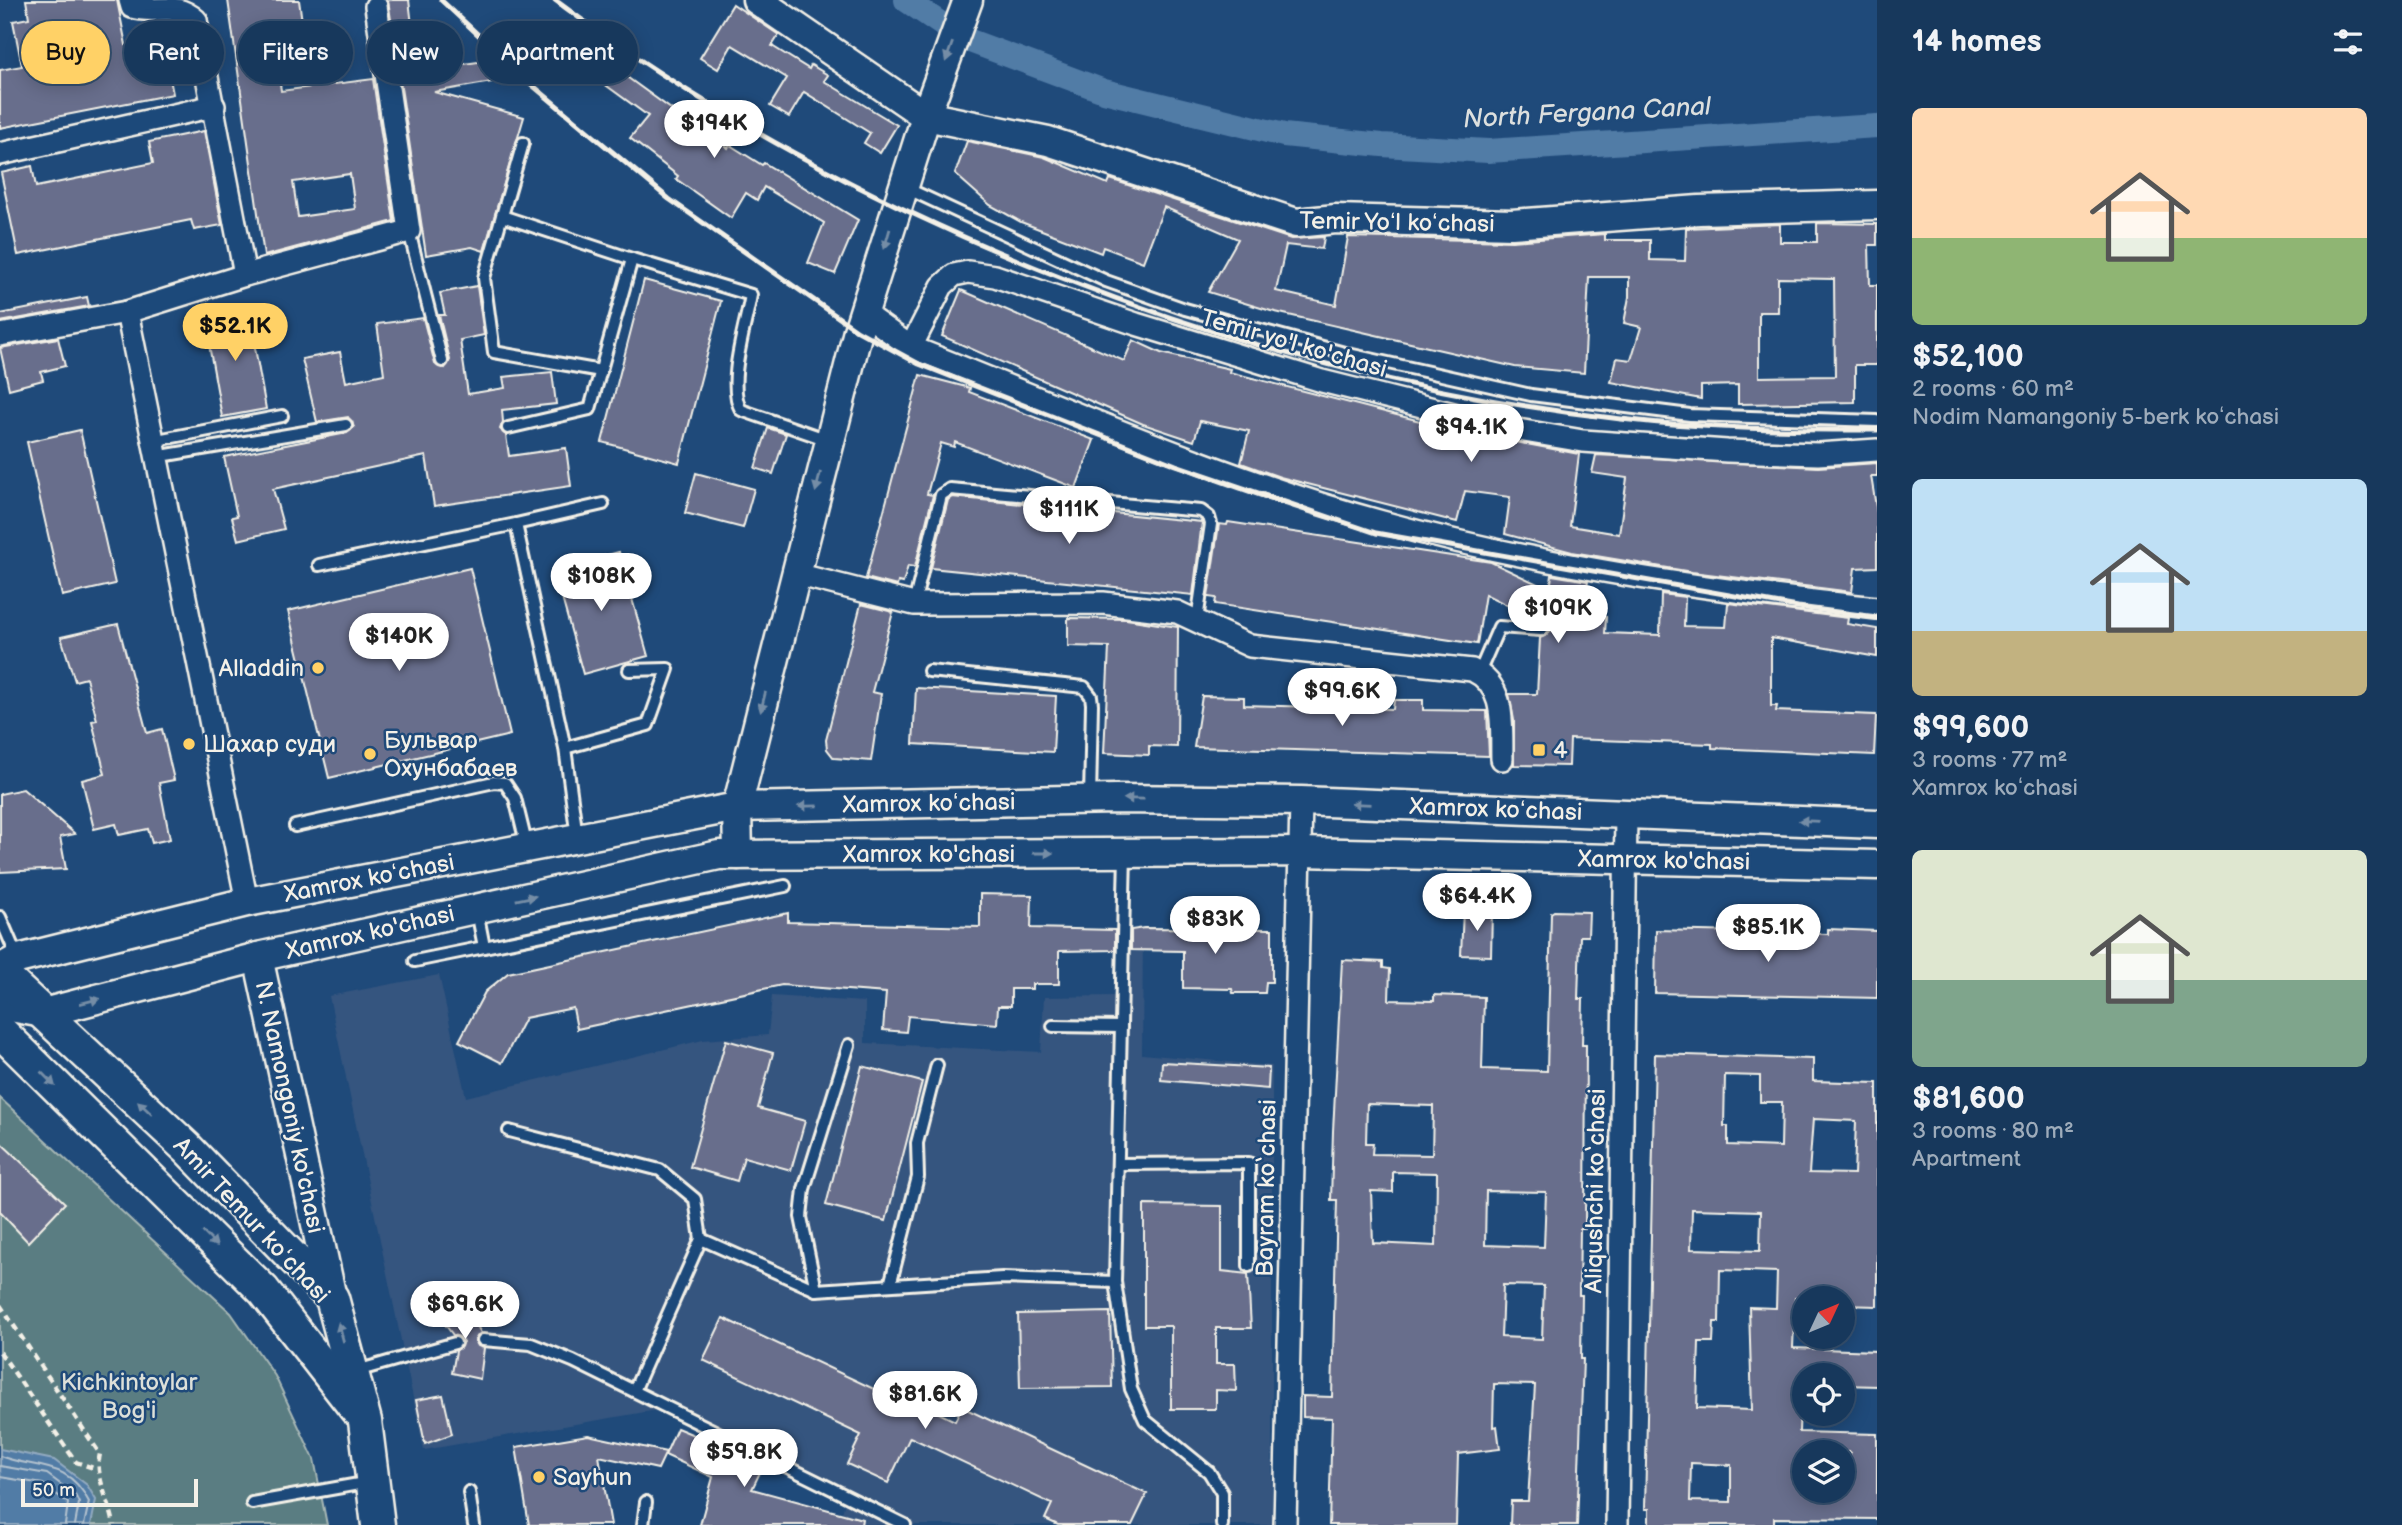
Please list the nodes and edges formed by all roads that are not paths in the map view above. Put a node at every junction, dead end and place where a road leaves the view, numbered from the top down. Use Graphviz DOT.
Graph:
graph roads {
  1 [pos="130,0"];
  2 [pos="757,0"];
  3 [pos="968,0"];
  4 [pos="376,6"];
  5 [pos="214,106"];
  6 [pos="928,110"];
  7 [pos="523,143"];
  8 [pos="0,154"];
  9 [pos="903,186"];
  10 [pos="1877,205"];
  11 [pos="502,216"];
  12 [pos="409,231"];
  13 [pos="632,259"];
  14 [pos="245,275"];
  15 [pos="127,312"];
  16 [pos="865,314"];
  17 [pos="0,335"];
  18 [pos="911,347"];
  19 [pos="442,361"];
  20 [pos="601,371"];
  21 [pos="282,416"];
  22 [pos="1877,421"];
  23 [pos="346,425"];
  24 [pos="508,428"];
  25 [pos="829,440"];
  26 [pos="153,449"];
  27 [pos="1877,450"];
  28 [pos="603,504"];
  29 [pos="516,524"];
  30 [pos="319,565"];
  31 [pos="796,574"];
  32 [pos="914,604"];
  33 [pos="1566,604"];
  34 [pos="1877,608"];
  35 [pos="1197,620"];
  36 [pos="629,670"];
  37 [pos="929,671"];
  38 [pos="1479,673"];
  39 [pos="565,748"];
  40 [pos="1502,758"];
  41 [pos="1090,799"];
  42 [pos="1301,802"];
  43 [pos="737,807"];
  44 [pos="1626,814"];
  45 [pos="1877,824"];
  46 [pos="295,826"];
  47 [pos="577,840"];
  48 [pos="527,847"];
  49 [pos="1300,852"];
  50 [pos="1125,853"];
  51 [pos="738,855"];
  52 [pos="1625,858"];
  53 [pos="1877,865"];
  54 [pos="785,886"];
  55 [pos="247,902"];
  56 [pos="476,909"];
  57 [pos="0,917"];
  58 [pos="484,947"];
  59 [pos="258,957"];
  60 [pos="415,961"];
  61 [pos="6,967"];
  62 [pos="0,1005"];
  63 [pos="43,1013"];
  64 [pos="1053,1026"];
  65 [pos="1121,1027"];
  66 [pos="0,1031"];
  67 [pos="849,1045"];
  68 [pos="937,1065"];
  69 [pos="509,1131"];
  70 [pos="1118,1164"];
  71 [pos="701,1239"];
  72 [pos="1249,1266"];
  73 [pos="1115,1282"];
  74 [pos="890,1285"];
  75 [pos="816,1290"];
  76 [pos="332,1298"];
  77 [pos="483,1340"];
  78 [pos="455,1343"];
  79 [pos="352,1372"];
  80 [pos="634,1391"];
  81 [pos="365,1421"];
  82 [pos="373,1481"];
  83 [pos="468,1492"];
  84 [pos="646,1502"];
  85 [pos="252,1503"];
  86 [pos="378,1525"];
  87 [pos="474,1525"];
  88 [pos="643,1525"];
  89 [pos="905,1525"];
  90 [pos="1222,1525"];
  91 [pos="1285,1525"];
  92 [pos="1617,1525"];
  1 -- 5 [label="street"];
  2 -- 6 [label="main road, Temir Yoʻl koʻchasi"];
  3 -- 6 [label="main road, one-way"];
  4 -- 12 [label="street"];
  5 -- 8 [label="street"];
  5 -- 14 [label="street"];
  6 -- 9 [label="main road"];
  6 -- 10 [label="main road, Temir Yoʻl koʻchasi"];
  7 -- 11 [label="lane"];
  9 -- 16 [label="main road, one-way"];
  9 -- 22 [label="lane"];
  11 -- 13 [label="lane"];
  11 -- 20 [label="lane"];
  12 -- 14 [label="street"];
  12 -- 19 [label="lane"];
  13 -- 20 [label="lane"];
  13 -- 25 [label="lane"];
  14 -- 15 [label="street"];
  15 -- 17 [label="street"];
  15 -- 26 [label="street"];
  16 -- 18 [label="street"];
  16 -- 25 [label="main road"];
  18 -- 27 [label="street, Temir yo'l ko'chasi"];
  18 -- 34 [label="street"];
  20 -- 24 [label="lane"];
  21 -- 26 [label="lane"];
  23 -- 26 [label="lane"];
  25 -- 31 [label="main road, one-way"];
  26 -- 55 [label="street"];
  28 -- 29 [label="lane"];
  29 -- 30 [label="lane"];
  29 -- 39 [label="lane"];
  31 -- 32 [label="street"];
  31 -- 43 [label="main road, one-way"];
  32 -- 35 [label="street"];
  32 -- 35 [label="lane"];
  33 -- 38 [label="lane"];
  35 -- 38 [label="street"];
  36 -- 39 [label="lane"];
  37 -- 41 [label="lane"];
  38 -- 40 [label="street"];
  39 -- 47 [label="lane"];
  42 -- 41 [label="main road, Xamrox koʻchasi, one-way"];
  41 -- 43 [label="main road, Xamrox koʻchasi, one-way"];
  44 -- 42 [label="main road, Xamrox koʻchasi, one-way"];
  42 -- 49 [label="street, Bayram ko‘chasi"];
  43 -- 47 [label="main road, Xamrox koʻchasi"];
  43 -- 51 [label="main road"];
  45 -- 44 [label="main road, Xamrox koʻchasi, one-way"];
  44 -- 52 [label="street, Aliqushchi ko‘chasi"];
  46 -- 48 [label="lane"];
  47 -- 48 [label="main road, Xamrox koʻchasi"];
  48 -- 55 [label="main road, Xamrox koʻchasi"];
  49 -- 50 [label="main road, Xamrox ko'chasi"];
  49 -- 52 [label="main road, Xamrox ko'chasi"];
  49 -- 91 [label="street, Bayram ko‘chasi"];
  51 -- 50 [label="main road, Xamrox ko'chasi, one-way"];
  50 -- 65 [label="lane"];
  56 -- 51 [label="main road, Xamrox ko'chasi, one-way"];
  52 -- 53 [label="main road, Xamrox ko'chasi"];
  52 -- 92 [label="street, Aliqushchi ko‘chasi"];
  54 -- 58 [label="lane"];
  55 -- 61 [label="main road, Xamrox koʻchasi"];
  56 -- 58 [label="lane"];
  56 -- 59 [label="main road, Xamrox ko'chasi"];
  57 -- 61 [label="lane"];
  58 -- 60 [label="lane"];
  63 -- 59 [label="main road, Xamrox ko'chasi, one-way"];
  59 -- 76 [label="main road, N. Namongoniy ko'chasi"];
  61 -- 63 [label="main road, Amir Temur koʻchasi"];
  62 -- 63 [label="main road, Xamrox ko'chasi"];
  76 -- 63 [label="main road, Amir Temur koʻchasi, one-way"];
  64 -- 65 [label="lane"];
  65 -- 70 [label="lane"];
  66 -- 81 [label="main road, Amir Temur koʻchasi, one-way"];
  67 -- 75 [label="lane"];
  68 -- 74 [label="lane"];
  69 -- 71 [label="lane"];
  70 -- 72 [label="lane"];
  70 -- 73 [label="lane"];
  71 -- 75 [label="lane"];
  71 -- 80 [label="lane"];
  73 -- 74 [label="lane"];
  73 -- 90 [label="lane"];
  74 -- 75 [label="lane"];
  79 -- 76 [label="main road, Amir Temur koʻchasi, one-way"];
  77 -- 80 [label="lane"];
  78 -- 79 [label="lane"];
  79 -- 81 [label="main road, Amir Temur koʻchasi"];
  80 -- 89 [label="lane"];
  81 -- 82 [label="main road"];
  82 -- 85 [label="lane"];
  82 -- 86 [label="main road"];
  83 -- 87 [label="lane"];
  84 -- 88 [label="lane"];
}
